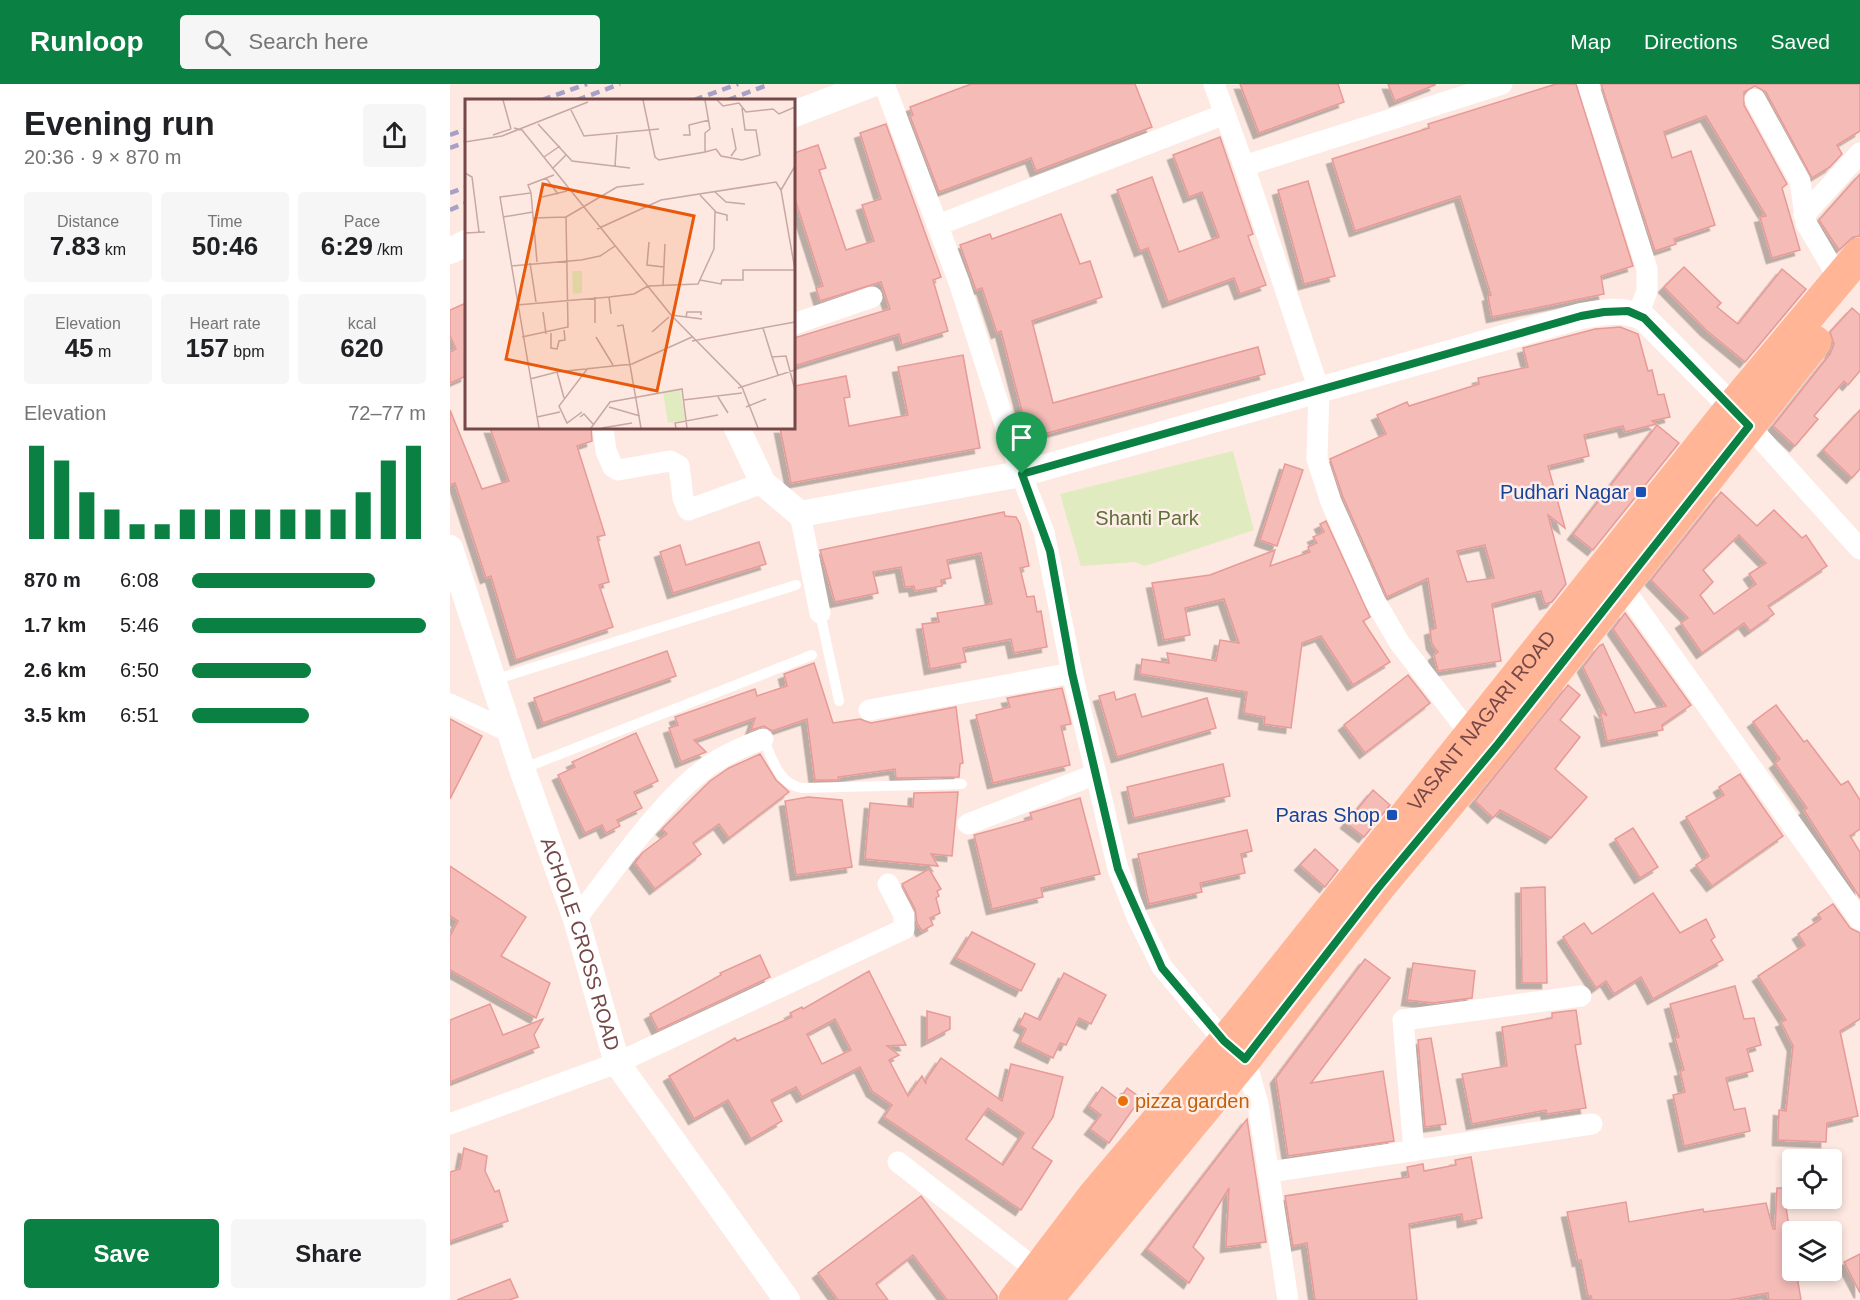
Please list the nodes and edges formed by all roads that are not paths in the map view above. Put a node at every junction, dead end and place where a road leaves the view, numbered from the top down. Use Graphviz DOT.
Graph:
graph roads {
  1 [pos="872,84"];
  2 [pos="884,84"];
  3 [pos="1214,84"];
  4 [pos="1502,84"];
  5 [pos="1588,84"];
  6 [pos="1755,99"];
  7 [pos="795,114"];
  8 [pos="1225,114"];
  9 [pos="1860,153"];
  10 [pos="1244,166"];
  11 [pos="1804,215"];
  12 [pos="938,225"];
  13 [pos="465,244"];
  14 [pos="450,251"];
  15 [pos="1860,254"];
  16 [pos="1850,283"];
  17 [pos="872,297"];
  18 [pos="1638,315"];
  19 [pos="795,324"];
  20 [pos="1319,390"];
  21 [pos="1740,416"];
  22 [pos="603,429"];
  23 [pos="736,429"];
  24 [pos="1022,474"];
  25 [pos="763,483"];
  26 [pos="800,513"];
  27 [pos="450,548"];
  28 [pos="1860,549"];
  29 [pos="1610,579"];
  30 [pos="796,585"];
  31 [pos="820,613"];
  32 [pos="812,655"];
  33 [pos="1072,673"];
  34 [pos="494,680"];
  35 [pos="839,701"];
  36 [pos="450,704"];
  37 [pos="869,710"];
  38 [pos="512,733"];
  39 [pos="763,740"];
  40 [pos="1485,740"];
  41 [pos="522,769"];
  42 [pos="1096,774"];
  43 [pos="962,784"];
  44 [pos="968,824"];
  45 [pos="888,884"];
  46 [pos="576,919"];
  47 [pos="1860,920"];
  48 [pos="1581,996"];
  49 [pos="1235,1050"];
  50 [pos="617,1063"];
  51 [pos="450,1124"];
  52 [pos="1592,1124"];
  53 [pos="1414,1151"];
  54 [pos="898,1162"];
  55 [pos="1269,1172"];
  56 [pos="1051,1288"];
  57 [pos="787,1300"];
  58 [pos="1016,1300"];
  59 [pos="1288,1300"];
  1 -- 7 [label="street"];
  2 -- 12 [label="street"];
  3 -- 8 [label="street"];
  4 -- 10 [label="street"];
  5 -- 18 [label="street"];
  6 -- 11 [label="street"];
  8 -- 10 [label="street"];
  8 -- 12 [label="street"];
  9 -- 11 [label="street"];
  10 -- 20 [label="street"];
  11 -- 16 [label="street"];
  12 -- 24 [label="street"];
  13 -- 14 [label="street"];
  15 -- 16 [label="main road, VASANT NAGARI ROAD"];
  16 -- 21 [label="main road, VASANT NAGARI ROAD"];
  17 -- 19 [label="street"];
  18 -- 20 [label="street"];
  18 -- 21 [label="street"];
  20 -- 24 [label="street"];
  20 -- 40 [label="street"];
  21 -- 28 [label="street"];
  21 -- 29 [label="main road, VASANT NAGARI ROAD"];
  22 -- 25 [label="street"];
  23 -- 25 [label="street"];
  24 -- 26 [label="street"];
  24 -- 33 [label="street"];
  25 -- 26 [label="street"];
  26 -- 31 [label="street"];
  27 -- 34 [label="street, ACHOLE CROSS ROAD"];
  29 -- 40 [label="main road, VASANT NAGARI ROAD"];
  29 -- 47 [label="street"];
  30 -- 34 [label="lane"];
  31 -- 35 [label="lane"];
  32 -- 41 [label="lane"];
  33 -- 37 [label="street"];
  33 -- 42 [label="street"];
  34 -- 38 [label="street, ACHOLE CROSS ROAD"];
  36 -- 38 [label="street"];
  38 -- 41 [label="street, ACHOLE CROSS ROAD"];
  39 -- 43 [label="lane"];
  39 -- 46 [label="street"];
  40 -- 49 [label="main road, VASANT NAGARI ROAD"];
  41 -- 46 [label="street, ACHOLE CROSS ROAD"];
  42 -- 44 [label="street"];
  42 -- 49 [label="street"];
  45 -- 50 [label="street"];
  46 -- 50 [label="street, ACHOLE CROSS ROAD"];
  48 -- 53 [label="street"];
  49 -- 55 [label="street"];
  49 -- 56 [label="main road, VASANT NAGARI ROAD"];
  50 -- 51 [label="street"];
  50 -- 57 [label="street, ACHOLE CROSS ROAD"];
  52 -- 53 [label="street"];
  53 -- 55 [label="street"];
  54 -- 56 [label="street"];
  55 -- 59 [label="street"];
  56 -- 58 [label="main road, VASANT NAGARI ROAD"];
}
